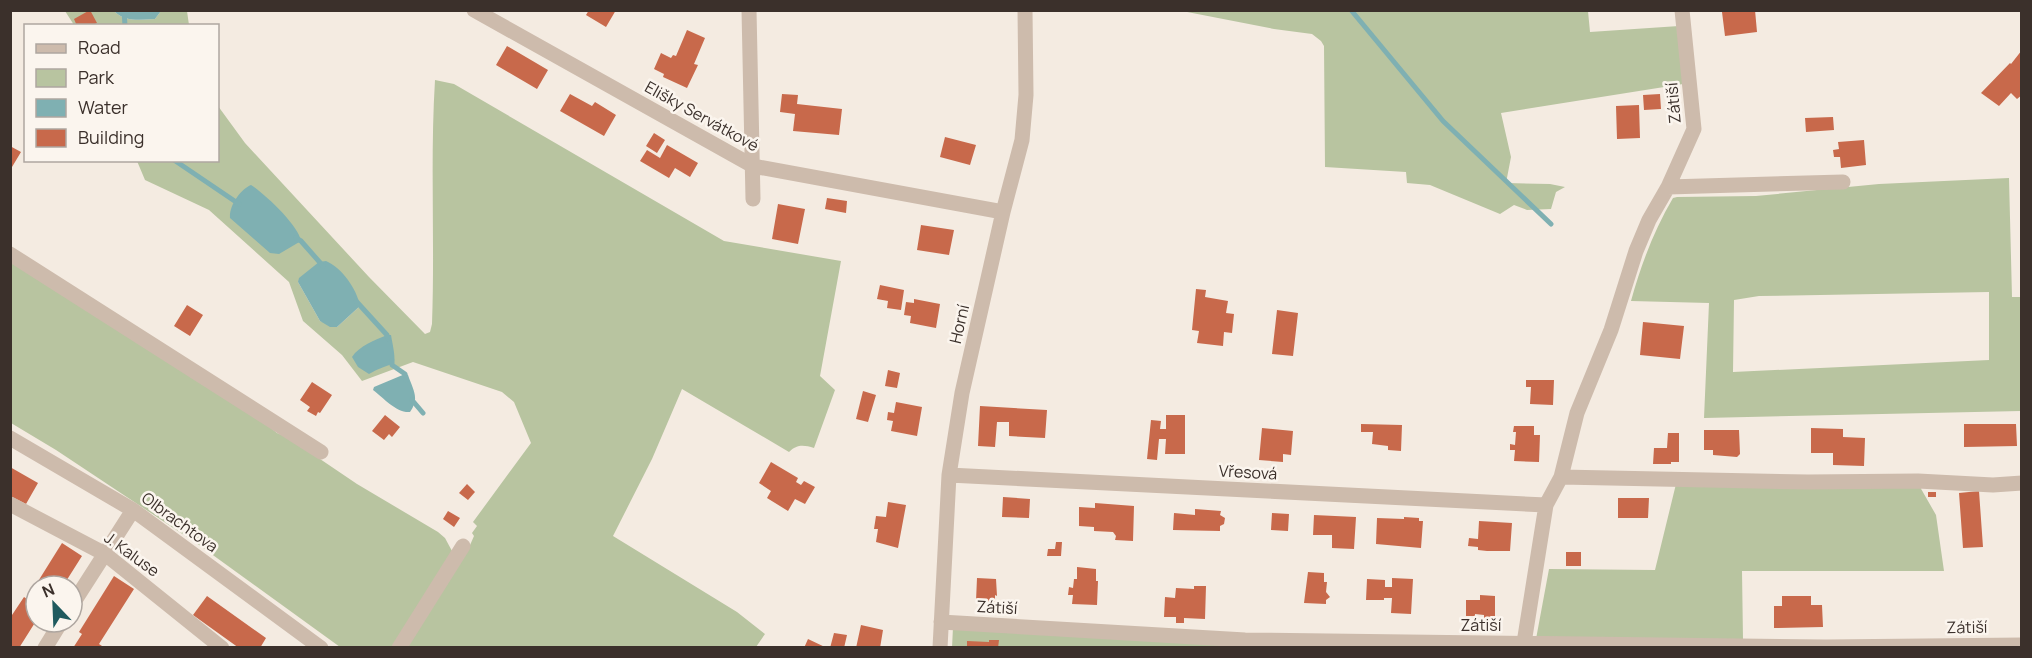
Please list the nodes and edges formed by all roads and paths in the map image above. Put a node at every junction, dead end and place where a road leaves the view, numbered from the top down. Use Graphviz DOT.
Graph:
graph roads {
  1 [pos="474,10"];
  2 [pos="749,10"];
  3 [pos="1025,10"];
  4 [pos="1682,10"];
  5 [pos="753,166"];
  6 [pos="1843,182"];
  7 [pos="1668,187"];
  8 [pos="753,199"];
  9 [pos="1003,212"];
  10 [pos="10,254"];
  11 [pos="10,438"];
  12 [pos="321,452"];
  13 [pos="949,475"];
  14 [pos="1561,477"];
  15 [pos="2022,483"];
  16 [pos="10,504"];
  17 [pos="1546,504"];
  18 [pos="133,510"];
  19 [pos="463,546"];
  20 [pos="105,554"];
  21 [pos="84,586"];
  22 [pos="941,622"];
  23 [pos="54,634"];
  24 [pos="1524,643"];
  25 [pos="1450,645"];
  26 [pos="2022,645"];
  27 [pos="1957,646"];
  28 [pos="1867,647"];
  29 [pos="45,648"];
  30 [pos="222,648"];
  31 [pos="321,648"];
  32 [pos="399,648"];
  33 [pos="940,648"];
  1 -- 5 [label="street, Elišky Servátkové"];
  2 -- 5 [label="street"];
  3 -- 9 [label="street, Horní"];
  4 -- 7 [label="street, Zátiší"];
  5 -- 8 [label="street"];
  5 -- 9 [label="street, Elišky Servátkové"];
  6 -- 7 [label="street"];
  7 -- 14 [label="street, Zátiší"];
  9 -- 13 [label="street, Horní"];
  10 -- 12 [label="street"];
  11 -- 18 [label="street, Olbrachtova"];
  13 -- 17 [label="street, Vřesová"];
  13 -- 22 [label="street, Horní"];
  14 -- 15 [label="street"];
  14 -- 17 [label="street, Zátiší"];
  16 -- 20 [label="street, J. Kaluse"];
  17 -- 24 [label="street"];
  18 -- 20 [label="street"];
  18 -- 31 [label="street, Olbrachtova"];
  19 -- 32 [label="street"];
  20 -- 21 [label="street"];
  20 -- 30 [label="street, J. Kaluse"];
  22 -- 25 [label="street, Zátiší"];
  22 -- 33 [label="street, Horní"];
  23 -- 29 [label="street"];
  24 -- 25 [label="street, Zátiší"];
  24 -- 28 [label="street, Zátiší"];
  26 -- 27 [label="street, Zátiší"];
  27 -- 28 [label="street, Zátiší"];
}
